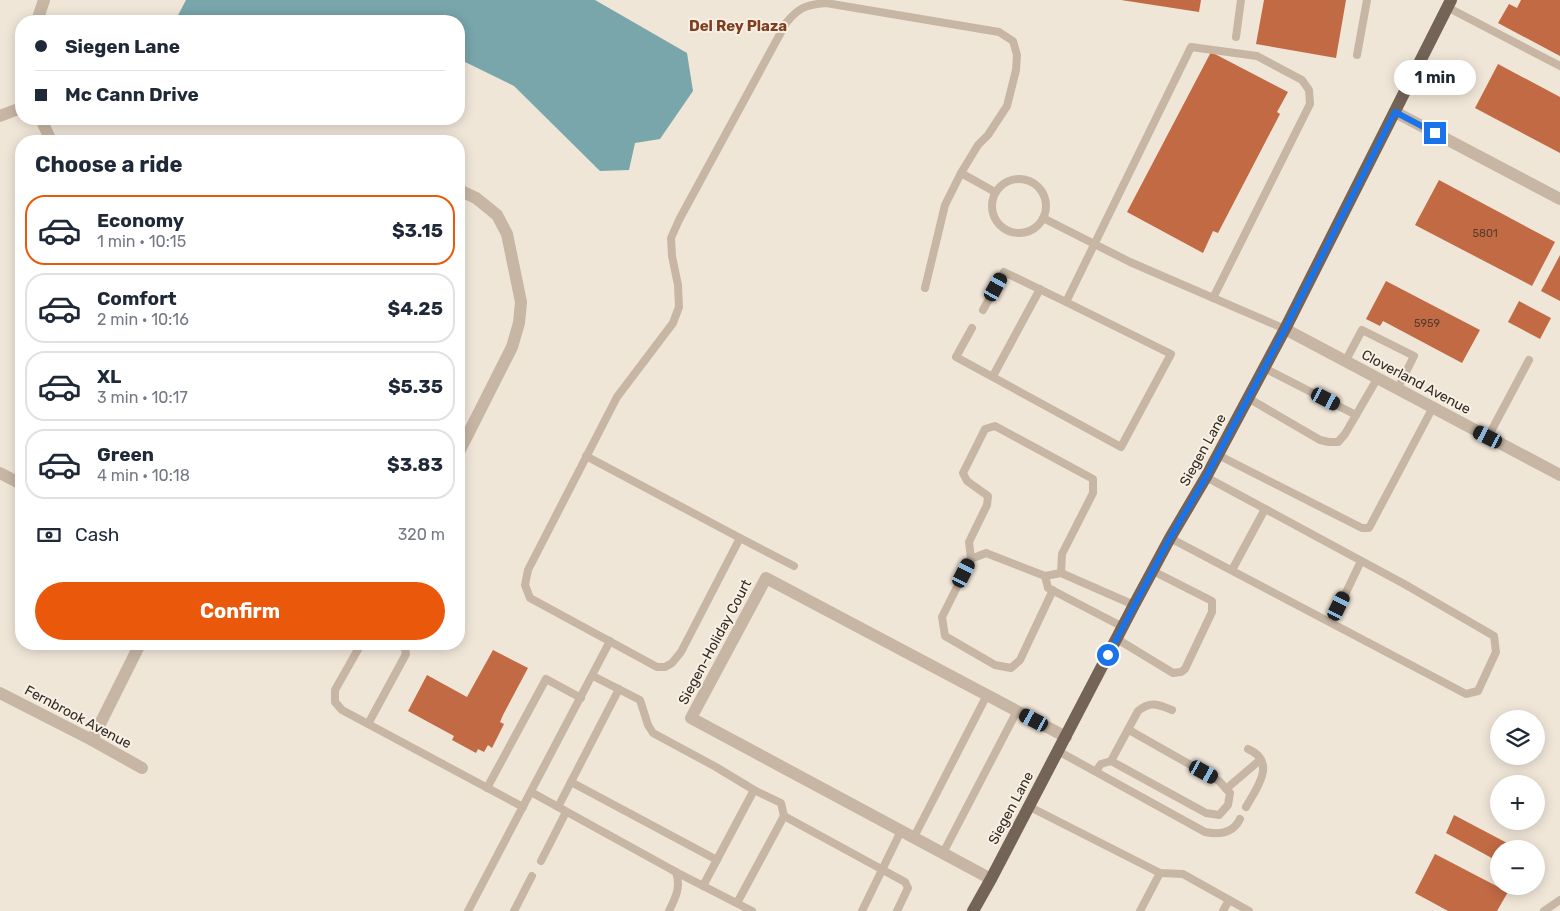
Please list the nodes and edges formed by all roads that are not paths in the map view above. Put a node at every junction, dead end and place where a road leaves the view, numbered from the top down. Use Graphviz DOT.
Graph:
graph roads {
  1 [pos="44,0"];
  2 [pos="1241,0"];
  3 [pos="1367,0"];
  4 [pos="1450,2"];
  5 [pos="39,15"];
  6 [pos="1236,37"];
  7 [pos="1357,55"];
  8 [pos="1560,66"];
  9 [pos="15,110"];
  10 [pos="1395,112"];
  11 [pos="0,116"];
  12 [pos="961,173"];
  13 [pos="996,192"];
  14 [pos="465,193"];
  15 [pos="1560,199"];
  16 [pos="1043,218"];
  17 [pos="1093,244"];
  18 [pos="925,288"];
  19 [pos="1040,289"];
  20 [pos="1213,298"];
  21 [pos="1066,302"];
  22 [pos="983,310"];
  23 [pos="972,328"];
  24 [pos="1285,329"];
  25 [pos="1529,360"];
  26 [pos="1345,362"];
  27 [pos="1264,368"];
  28 [pos="993,376"];
  29 [pos="1377,379"];
  30 [pos="1397,390"];
  31 [pos="1248,398"];
  32 [pos="1432,409"];
  33 [pos="1356,415"];
  34 [pos="1488,437"];
  35 [pos="465,440"];
  36 [pos="1218,455"];
  37 [pos="586,456"];
  38 [pos="0,473"];
  39 [pos="1560,475"];
  40 [pos="1206,477"];
  41 [pos="15,481"];
  42 [pos="1265,508"];
  43 [pos="740,538"];
  44 [pos="1170,538"];
  45 [pos="972,559"];
  46 [pos="1361,561"];
  47 [pos="794,566"];
  48 [pos="1232,570"];
  49 [pos="1153,571"];
  50 [pos="1061,573"];
  51 [pos="1046,576"];
  52 [pos="1053,590"];
  53 [pos="1134,605"];
  54 [pos="1332,622"];
  55 [pos="1123,627"];
  56 [pos="1117,639"];
  57 [pos="610,641"];
  58 [pos="137,650"];
  59 [pos="358,650"];
  60 [pos="405,650"];
  61 [pos="593,676"];
  62 [pos="619,689"];
  63 [pos="0,693"];
  64 [pos="987,695"];
  65 [pos="581,698"];
  66 [pos="1172,710"];
  67 [pos="1017,711"];
  68 [pos="368,724"];
  69 [pos="1129,730"];
  70 [pos="1066,737"];
  71 [pos="92,740"];
  72 [pos="1248,749"];
  73 [pos="1058,751"];
  74 [pos="1260,760"];
  75 [pos="1110,761"];
  76 [pos="142,768"];
  77 [pos="1096,771"];
  78 [pos="570,782"];
  79 [pos="488,788"];
  80 [pos="1226,789"];
  81 [pos="754,790"];
  82 [pos="531,792"];
  83 [pos="1028,806"];
  84 [pos="523,807"];
  85 [pos="558,807"];
  86 [pos="1246,807"];
  87 [pos="566,812"];
  88 [pos="784,816"];
  89 [pos="1240,819"];
  90 [pos="901,831"];
  91 [pos="914,837"];
  92 [pos="943,853"];
  93 [pos="717,860"];
  94 [pos="541,861"];
  95 [pos="882,869"];
  96 [pos="674,871"];
  97 [pos="1160,872"];
  98 [pos="532,876"];
  99 [pos="991,879"];
  100 [pos="703,886"];
  101 [pos="1229,900"];
  102 [pos="1560,900"];
  103 [pos="737,903"];
  104 [pos="468,911"];
  105 [pos="514,911"];
  106 [pos="669,911"];
  107 [pos="752,911"];
  108 [pos="862,911"];
  109 [pos="897,911"];
  110 [pos="973,911"];
  111 [pos="1140,911"];
  112 [pos="1222,911"];
  113 [pos="1249,911"];
  114 [pos="1544,911"];
  1 -- 5 [label="street"];
  2 -- 6 [label="lane"];
  3 -- 7 [label="lane"];
  4 -- 8 [label="lane"];
  4 -- 10 [label="main road, Siegen Lane"];
  9 -- 11 [label="street"];
  10 -- 15 [label="street"];
  10 -- 24 [label="main road, Siegen Lane"];
  12 -- 13 [label="lane"];
  12 -- 18 [label="lane"];
  12 -- 37 [label="lane"];
  13 -- 16 [label="lane"];
  13 -- 16 [label="lane"];
  14 -- 35 [label="street"];
  16 -- 17 [label="lane"];
  17 -- 20 [label="lane"];
  17 -- 20 [label="lane"];
  17 -- 21 [label="lane"];
  19 -- 21 [label="lane"];
  19 -- 22 [label="lane"];
  19 -- 28 [label="lane"];
  20 -- 24 [label="lane"];
  21 -- 28 [label="lane"];
  23 -- 28 [label="lane"];
  24 -- 26 [label="street, Cloverland Avenue"];
  24 -- 27 [label="main road, Siegen Lane"];
  25 -- 34 [label="lane"];
  26 -- 29 [label="street, Cloverland Avenue"];
  26 -- 30 [label="lane"];
  27 -- 31 [label="main road, Siegen Lane"];
  27 -- 33 [label="lane"];
  29 -- 30 [label="street, Cloverland Avenue"];
  29 -- 33 [label="lane"];
  30 -- 32 [label="street, Cloverland Avenue"];
  31 -- 33 [label="lane"];
  31 -- 36 [label="main road, Siegen Lane"];
  32 -- 34 [label="street, Cloverland Avenue"];
  32 -- 36 [label="lane"];
  34 -- 39 [label="street, Cloverland Avenue"];
  36 -- 40 [label="main road, Siegen Lane"];
  37 -- 43 [label="lane"];
  37 -- 57 [label="lane"];
  38 -- 41 [label="street"];
  40 -- 42 [label="lane"];
  40 -- 44 [label="main road, Siegen Lane"];
  42 -- 46 [label="lane"];
  42 -- 48 [label="lane"];
  43 -- 47 [label="lane"];
  43 -- 57 [label="lane"];
  44 -- 48 [label="lane"];
  44 -- 49 [label="main road, Siegen Lane"];
  45 -- 50 [label="lane"];
  45 -- 51 [label="lane"];
  45 -- 52 [label="lane"];
  46 -- 54 [label="lane"];
  46 -- 54 [label="lane"];
  48 -- 54 [label="lane"];
  49 -- 53 [label="main road, Siegen Lane"];
  49 -- 56 [label="lane"];
  50 -- 51 [label="lane"];
  50 -- 53 [label="lane"];
  51 -- 52 [label="lane"];
  52 -- 55 [label="lane"];
  53 -- 55 [label="main road, Siegen Lane"];
  55 -- 56 [label="main road, Siegen Lane"];
  56 -- 70 [label="main road, Siegen Lane"];
  57 -- 61 [label="lane"];
  58 -- 71 [label="street"];
  59 -- 68 [label="lane"];
  60 -- 68 [label="lane"];
  61 -- 62 [label="lane"];
  61 -- 65 [label="lane"];
  62 -- 78 [label="lane"];
  62 -- 81 [label="lane"];
  63 -- 71 [label="street, Fernbrook Avenue"];
  64 -- 67 [label="street, Siegen-Holiday Court"];
  64 -- 90 [label="street, Siegen-Holiday Court"];
  64 -- 91 [label="lane"];
  65 -- 79 [label="lane"];
  65 -- 82 [label="lane"];
  66 -- 69 [label="lane"];
  67 -- 70 [label="street, Siegen-Holiday Court"];
  67 -- 92 [label="lane"];
  68 -- 79 [label="lane"];
  69 -- 75 [label="lane"];
  69 -- 80 [label="lane"];
  70 -- 73 [label="main road, Siegen Lane"];
  71 -- 76 [label="street, Fernbrook Avenue"];
  72 -- 74 [label="lane"];
  73 -- 77 [label="lane"];
  73 -- 83 [label="main road, Siegen Lane"];
  74 -- 80 [label="lane"];
  74 -- 86 [label="lane"];
  75 -- 77 [label="lane"];
  75 -- 80 [label="lane"];
  77 -- 89 [label="lane"];
  78 -- 85 [label="lane"];
  78 -- 93 [label="lane"];
  79 -- 84 [label="lane"];
  81 -- 88 [label="lane"];
  81 -- 93 [label="lane"];
  82 -- 84 [label="lane"];
  82 -- 85 [label="lane"];
  83 -- 97 [label="lane"];
  83 -- 99 [label="main road, Siegen Lane"];
  84 -- 104 [label="lane"];
  85 -- 87 [label="lane"];
  87 -- 94 [label="lane"];
  87 -- 96 [label="lane"];
  88 -- 95 [label="lane"];
  88 -- 103 [label="lane"];
  90 -- 91 [label="street, Siegen-Holiday Court"];
  90 -- 95 [label="lane"];
  91 -- 92 [label="street, Siegen-Holiday Court"];
  92 -- 99 [label="street, Siegen-Holiday Court"];
  93 -- 100 [label="lane"];
  95 -- 108 [label="lane"];
  95 -- 109 [label="lane"];
  96 -- 100 [label="lane"];
  96 -- 106 [label="lane"];
  97 -- 101 [label="lane"];
  97 -- 111 [label="lane"];
  98 -- 105 [label="lane"];
  99 -- 110 [label="main road, Siegen Lane"];
  100 -- 103 [label="lane"];
  101 -- 112 [label="lane"];
  101 -- 113 [label="lane"];
  102 -- 114 [label="lane"];
  103 -- 107 [label="lane"];
}
